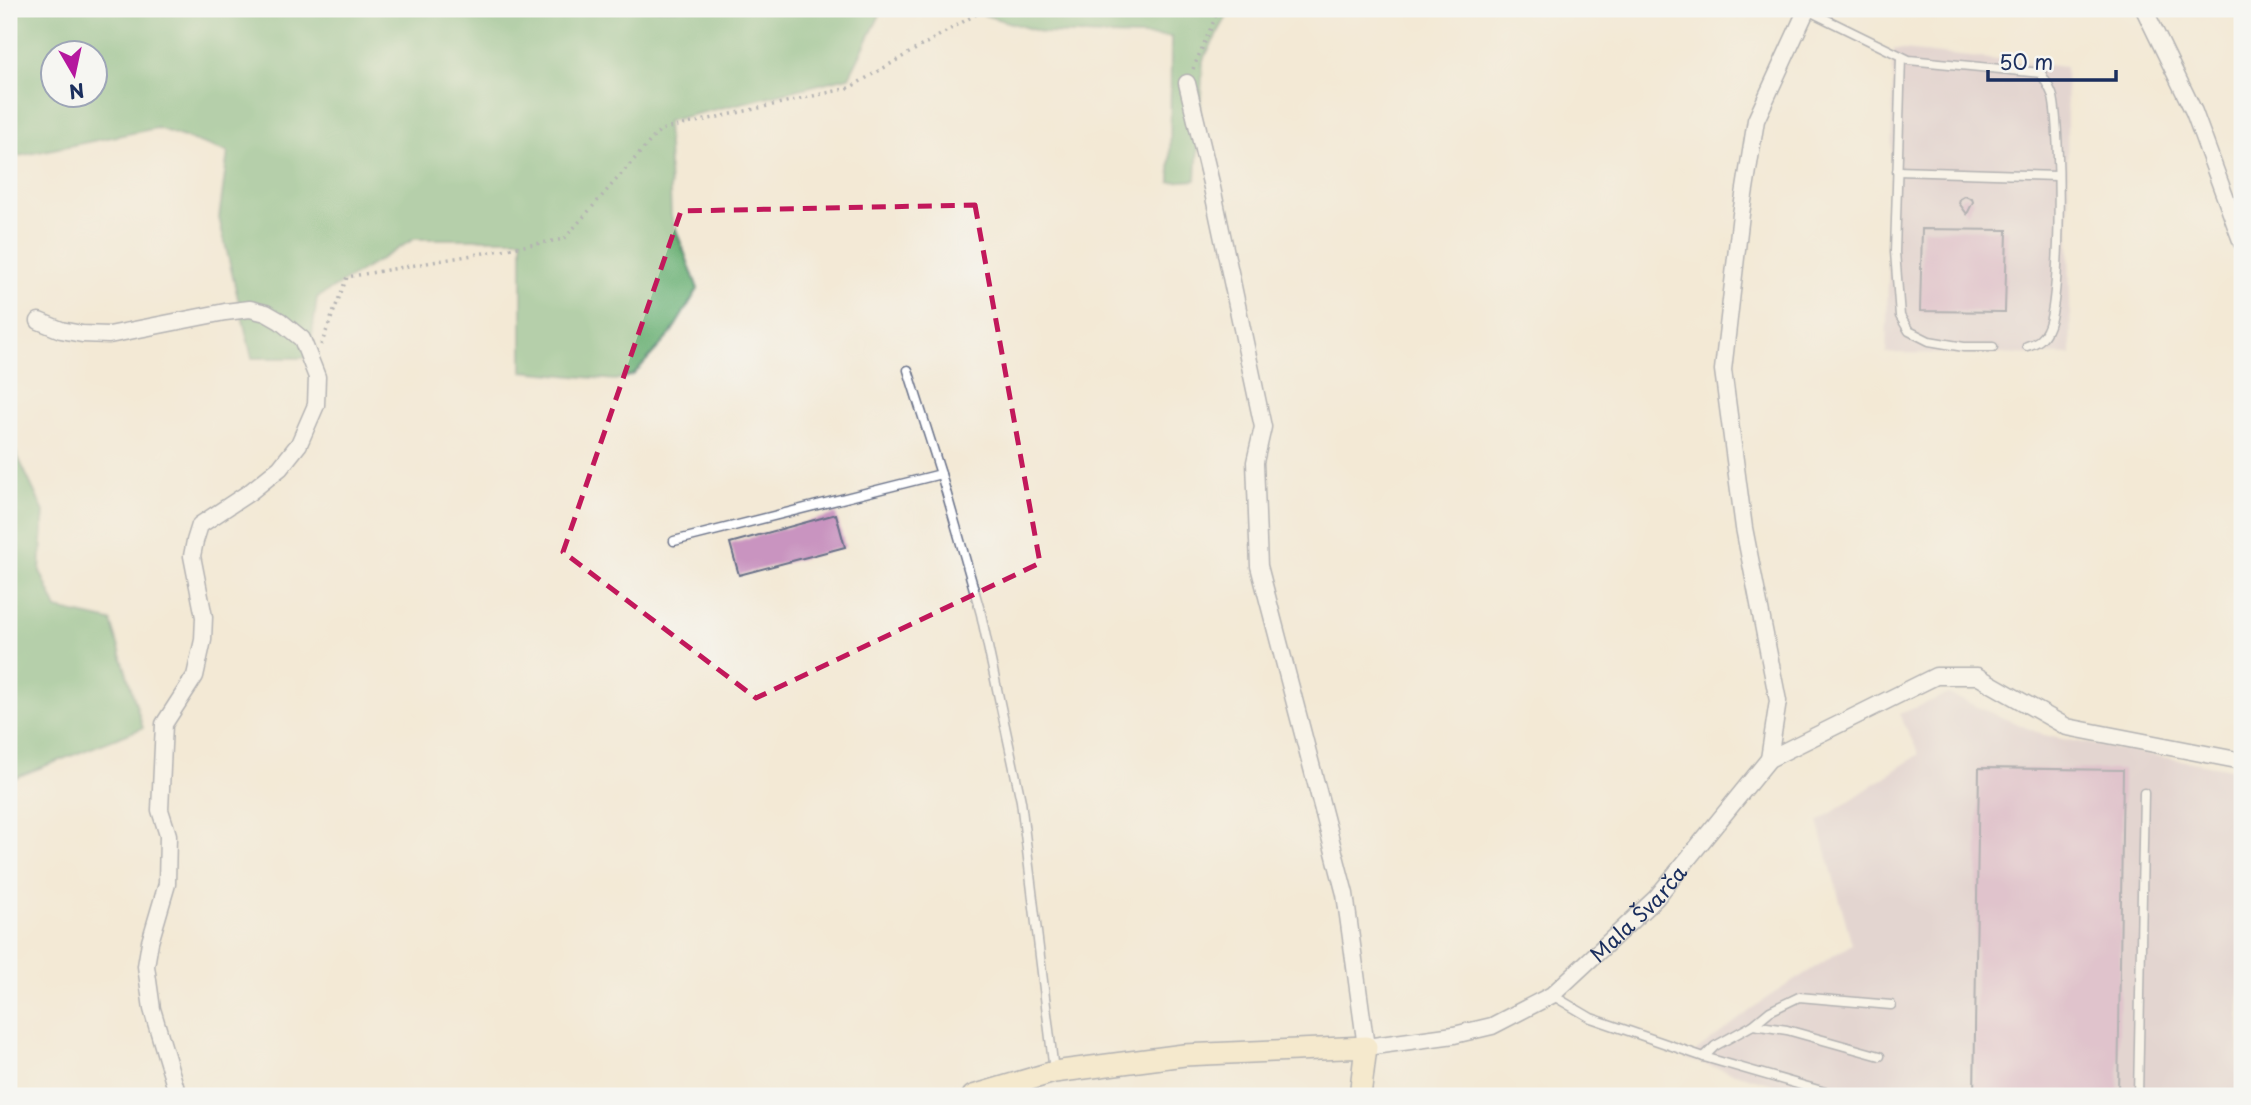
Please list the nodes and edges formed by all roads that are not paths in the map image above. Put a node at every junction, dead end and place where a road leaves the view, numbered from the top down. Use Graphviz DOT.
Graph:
graph roads {
  1 [pos="1807,9"];
  2 [pos="2144,9"];
  3 [pos="1902,57"];
  4 [pos="1186,83"];
  5 [pos="1897,170"];
  6 [pos="2057,176"];
  7 [pos="2242,243"];
  8 [pos="39,321"];
  9 [pos="2027,345"];
  10 [pos="1993,347"];
  11 [pos="908,370"];
  12 [pos="941,474"];
  13 [pos="674,541"];
  14 [pos="1769,759"];
  15 [pos="2242,761"];
  16 [pos="2144,793"];
  17 [pos="1552,995"];
  18 [pos="1891,1005"];
  19 [pos="1753,1025"];
  20 [pos="1366,1047"];
  21 [pos="1704,1056"];
  22 [pos="1880,1056"];
  23 [pos="1054,1072"];
  24 [pos="1004,1092"];
  25 [pos="178,1096"];
  26 [pos="973,1096"];
  27 [pos="1360,1096"];
  28 [pos="1839,1096"];
  29 [pos="2138,1096"];
  1 -- 3 [label="lane"];
  1 -- 14 [label="street"];
  2 -- 7 [label="street"];
  3 -- 5 [label="lane"];
  3 -- 6 [label="lane"];
  4 -- 20 [label="street"];
  5 -- 6 [label="lane"];
  5 -- 10 [label="lane"];
  6 -- 9 [label="lane"];
  8 -- 25 [label="street"];
  11 -- 12 [label="lane"];
  12 -- 13 [label="lane"];
  12 -- 23 [label="lane"];
  14 -- 15 [label="street, Mala Švarča"];
  14 -- 17 [label="street, Mala Švarča"];
  16 -- 29 [label="lane"];
  17 -- 20 [label="street, Mala Švarča"];
  17 -- 21 [label="lane"];
  18 -- 19 [label="lane"];
  19 -- 21 [label="lane"];
  19 -- 22 [label="lane"];
  20 -- 23 [label="street, Mala Švarča"];
  20 -- 27 [label="street"];
  21 -- 28 [label="lane"];
  23 -- 24 [label="street, Mala Švarča"];
  24 -- 26 [label="street, Mala Švarča"];
}
